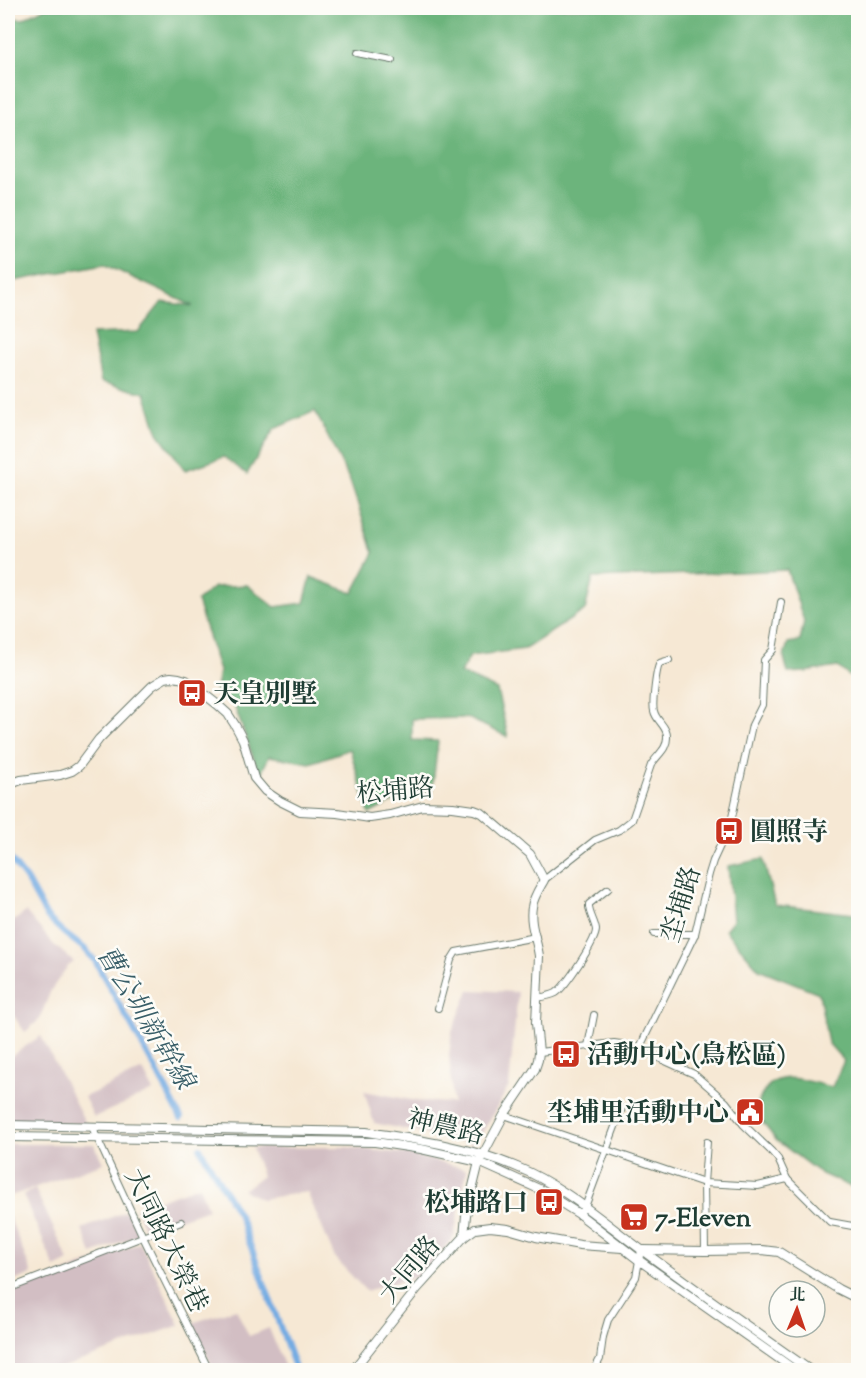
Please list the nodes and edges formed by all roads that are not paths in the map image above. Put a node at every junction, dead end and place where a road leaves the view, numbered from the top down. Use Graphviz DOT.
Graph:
graph roads {
  1 [pos="357,53"];
  2 [pos="392,60"];
  3 [pos="781,602"];
  4 [pos="669,660"];
  5 [pos="8,785"];
  6 [pos="544,880"];
  7 [pos="608,889"];
  8 [pos="654,934"];
  9 [pos="695,934"];
  10 [pos="536,937"];
  11 [pos="537,998"];
  12 [pos="438,1008"];
  13 [pos="594,1015"];
  14 [pos="588,1046"];
  15 [pos="639,1049"];
  16 [pos="539,1052"];
  17 [pos="622,1108"];
  18 [pos="504,1115"];
  19 [pos="8,1125"];
  20 [pos="92,1127"];
  21 [pos="8,1137"];
  22 [pos="97,1138"];
  23 [pos="707,1142"];
  24 [pos="606,1149"];
  25 [pos="481,1159"];
  26 [pos="787,1179"];
  27 [pos="704,1183"];
  28 [pos="585,1207"];
  29 [pos="579,1214"];
  30 [pos="181,1222"];
  31 [pos="858,1227"];
  32 [pos="143,1237"];
  33 [pos="464,1237"];
  34 [pos="623,1248"];
  35 [pos="641,1250"];
  36 [pos="705,1251"];
  37 [pos="640,1261"];
  38 [pos="8,1288"];
  39 [pos="858,1299"];
  40 [pos="209,1371"];
  41 [pos="352,1371"];
  42 [pos="594,1371"];
  43 [pos="795,1371"];
  44 [pos="810,1371"];
  1 -- 2 [label="street"];
  3 -- 9 [label="street, 坔埔路"];
  4 -- 6 [label="street"];
  5 -- 6 [label="street, 松埔路"];
  6 -- 10 [label="street"];
  7 -- 11 [label="street"];
  8 -- 9 [label="street"];
  9 -- 15 [label="street, 坔埔路"];
  10 -- 11 [label="street"];
  10 -- 12 [label="street"];
  11 -- 16 [label="street"];
  13 -- 14 [label="street"];
  14 -- 15 [label="street"];
  14 -- 16 [label="street"];
  15 -- 26 [label="street"];
  16 -- 18 [label="street"];
  17 -- 24 [label="street"];
  18 -- 24 [label="street"];
  18 -- 25 [label="street"];
  19 -- 20 [label="street, 神農路"];
  20 -- 22 [label="street, 大同路大榮巷"];
  20 -- 25 [label="street, 神農路"];
  21 -- 22 [label="street, 神農路"];
  22 -- 25 [label="street, 神農路"];
  22 -- 32 [label="street, 大同路大榮巷"];
  23 -- 27 [label="street"];
  24 -- 27 [label="street"];
  24 -- 28 [label="street"];
  25 -- 28 [label="street, 神農路"];
  25 -- 29 [label="street, 神農路"];
  25 -- 33 [label="street"];
  26 -- 27 [label="street"];
  26 -- 31 [label="street"];
  27 -- 36 [label="street"];
  28 -- 29 [label="street"];
  28 -- 35 [label="street, 神農路"];
  29 -- 34 [label="street, 神農路"];
  30 -- 32 [label="street"];
  32 -- 38 [label="street"];
  32 -- 40 [label="street, 大同路大榮巷"];
  33 -- 34 [label="street, 大同路"];
  33 -- 41 [label="street, 大同路"];
  34 -- 35 [label="street, 大同路"];
  34 -- 37 [label="street, 神農路"];
  35 -- 36 [label="street, 大同路"];
  35 -- 37 [label="street"];
  35 -- 44 [label="street, 神農路"];
  36 -- 39 [label="street, 大同路"];
  37 -- 42 [label="street"];
  37 -- 43 [label="street, 神農路"];
}
